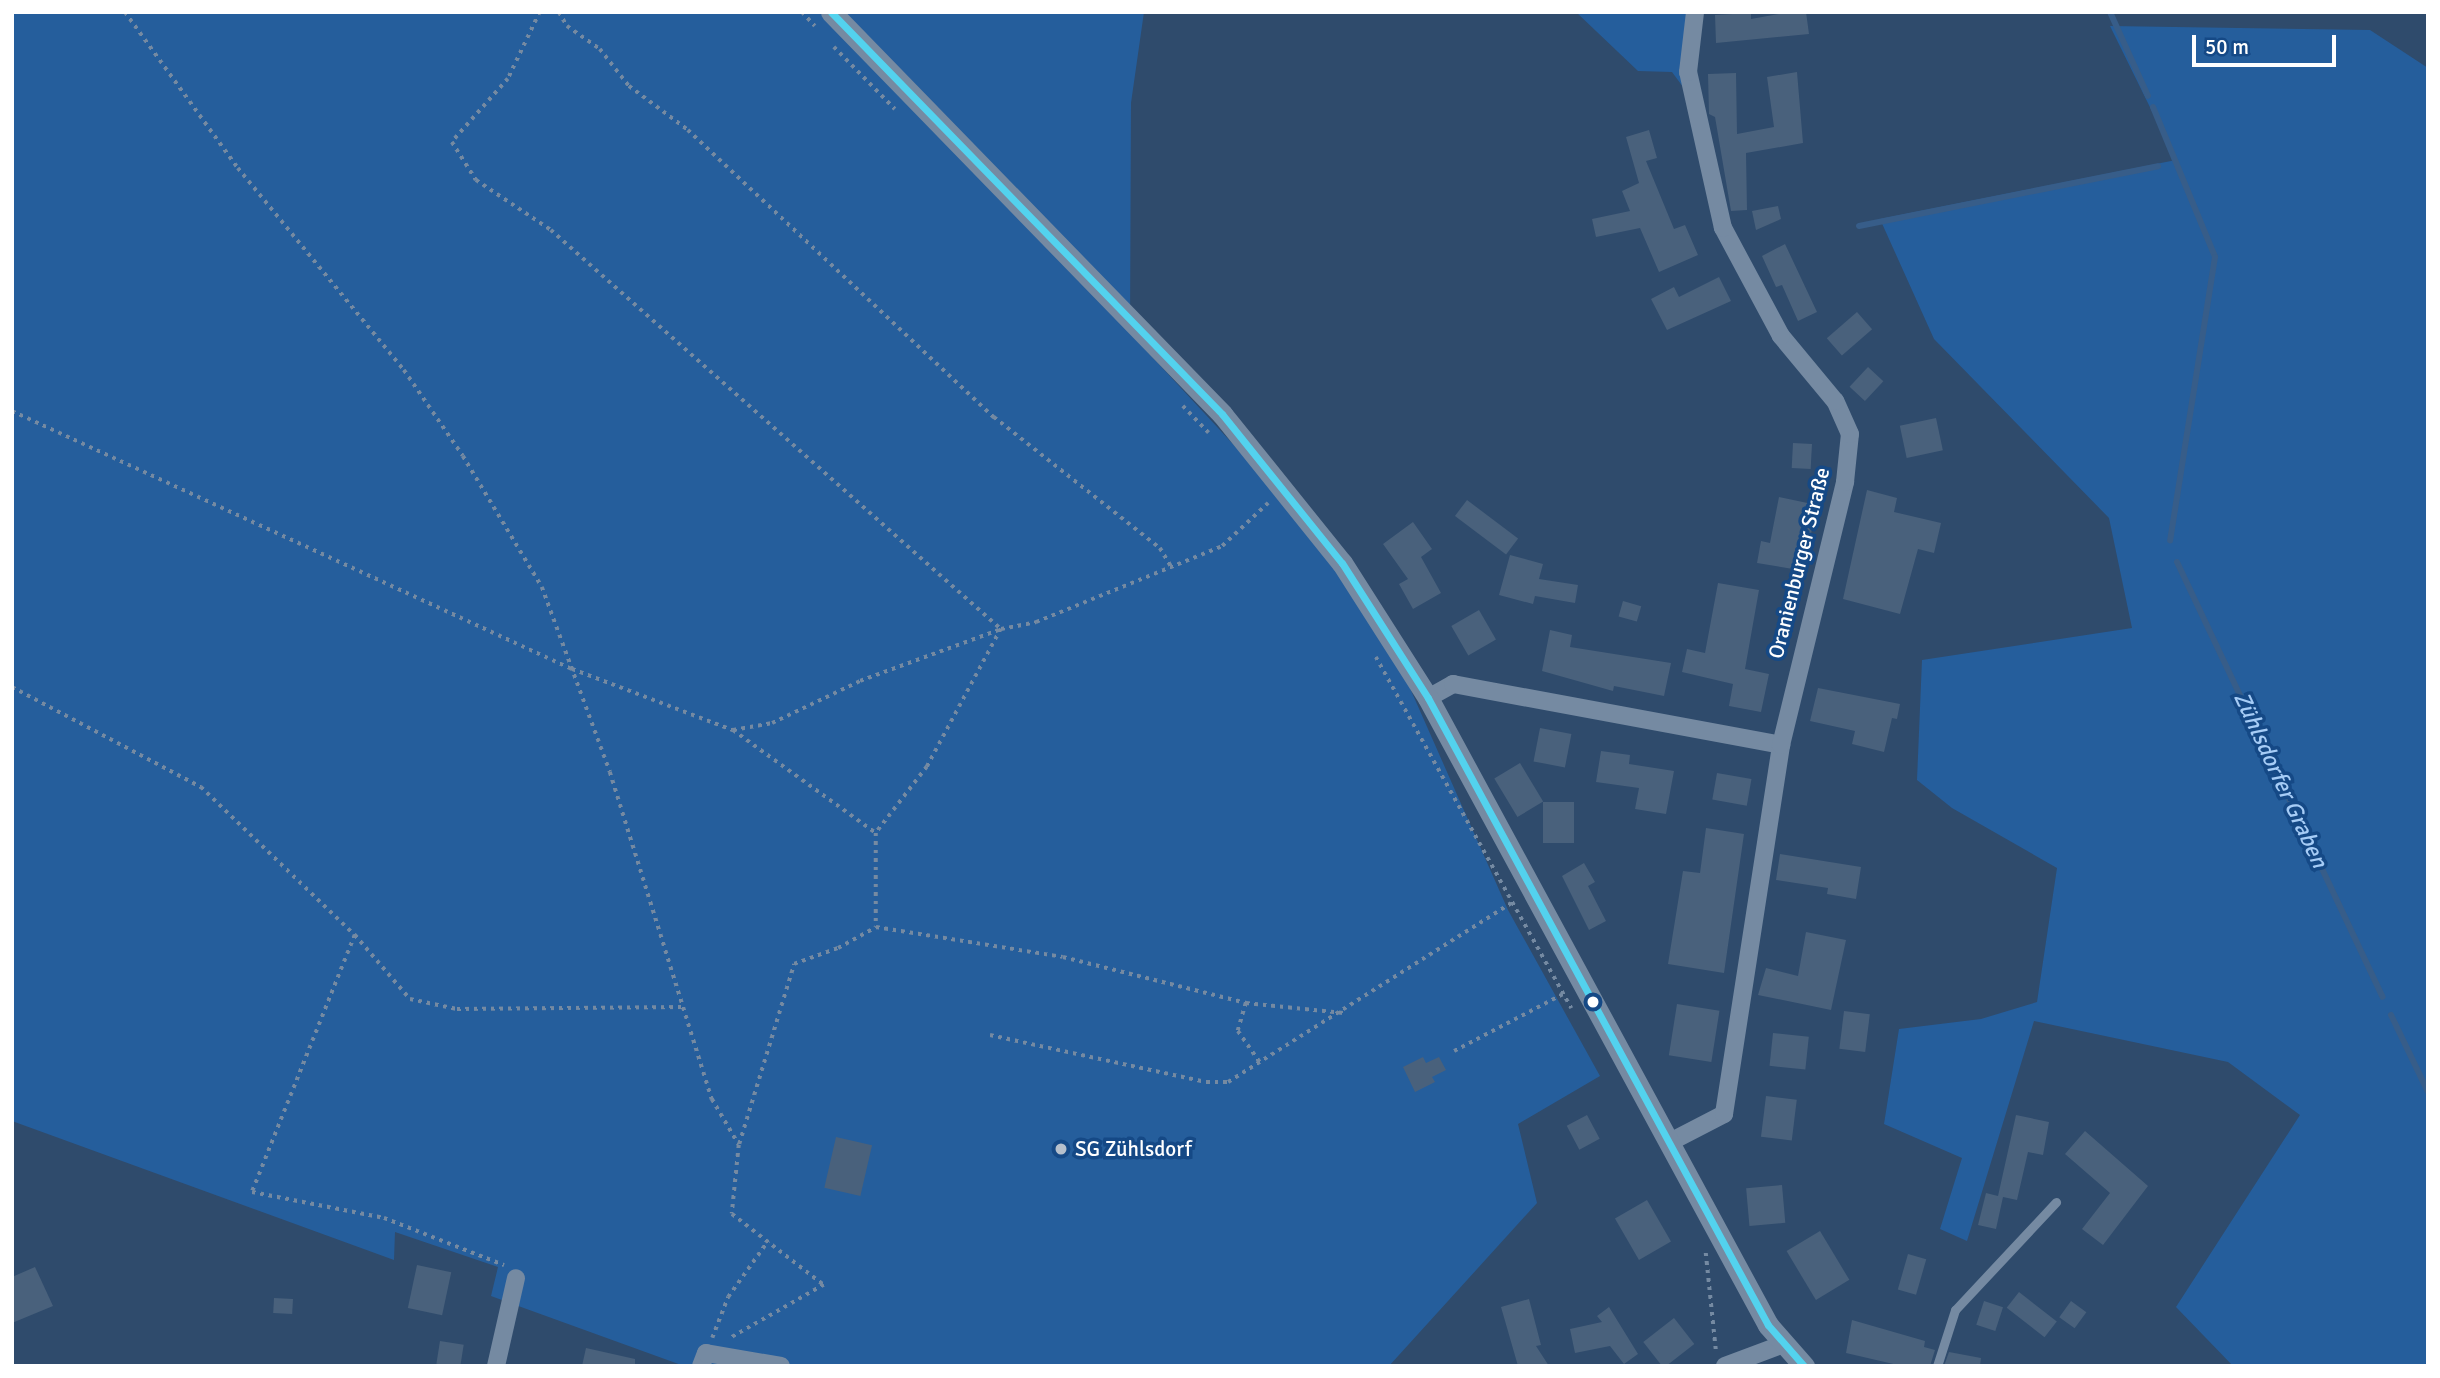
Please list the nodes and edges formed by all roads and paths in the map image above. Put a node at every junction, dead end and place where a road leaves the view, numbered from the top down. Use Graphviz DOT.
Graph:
graph roads {
  1 [pos="125,12"];
  2 [pos="540,12"];
  3 [pos="559,12"];
  4 [pos="802,12"];
  5 [pos="831,12"];
  6 [pos="1695,12"];
  7 [pos="820,32"];
  8 [pos="829,41"];
  9 [pos="905,119"];
  10 [pos="1177,400"];
  11 [pos="12,411"];
  12 [pos="1215,439"];
  13 [pos="1284,486"];
  14 [pos="1171,566"];
  15 [pos="1001,629"];
  16 [pos="1373,650"];
  17 [pos="572,669"];
  18 [pos="12,687"];
  19 [pos="1429,698"];
  20 [pos="733,730"];
  21 [pos="1781,745"];
  22 [pos="876,833"];
  23 [pos="1533,888"];
  24 [pos="1511,902"];
  25 [pos="876,927"];
  26 [pos="355,935"];
  27 [pos="1584,981"];
  28 [pos="1246,1003"];
  29 [pos="685,1007"];
  30 [pos="1343,1013"];
  31 [pos="990,1035"];
  32 [pos="1454,1051"];
  33 [pos="1260,1062"];
  34 [pos="1670,1142"];
  35 [pos="739,1145"];
  36 [pos="2056,1202"];
  37 [pos="768,1241"];
  38 [pos="1705,1241"];
  39 [pos="516,1278"];
  40 [pos="1781,1345"];
  41 [pos="703,1359"];
  42 [pos="1721,1359"];
  43 [pos="496,1366"];
  44 [pos="781,1366"];
  45 [pos="1804,1366"];
  46 [pos="1937,1366"];
  1 -- 17 [label="path"];
  2 -- 15 [label="path"];
  3 -- 14 [label="path"];
  4 -- 7 [label="path"];
  5 -- 13 [label="street"];
  6 -- 21 [label="street, Oranienburger Straße"];
  8 -- 9 [label="path"];
  10 -- 12 [label="path"];
  11 -- 17 [label="path"];
  13 -- 14 [label="path"];
  13 -- 19 [label="street"];
  14 -- 15 [label="path"];
  15 -- 20 [label="path"];
  15 -- 22 [label="path"];
  16 -- 24 [label="path"];
  17 -- 20 [label="path"];
  17 -- 29 [label="path"];
  18 -- 26 [label="path"];
  19 -- 21 [label="street"];
  19 -- 23 [label="street"];
  20 -- 22 [label="path"];
  21 -- 34 [label="street, Oranienburger Straße"];
  22 -- 25 [label="path"];
  23 -- 24 [label="path"];
  23 -- 27 [label="street"];
  24 -- 30 [label="path"];
  25 -- 28 [label="path"];
  25 -- 35 [label="path"];
  26 -- 29 [label="path"];
  26 -- 39 [label="path"];
  27 -- 32 [label="path"];
  27 -- 34 [label="street"];
  28 -- 30 [label="path"];
  28 -- 33 [label="path"];
  29 -- 35 [label="path"];
  30 -- 33 [label="path"];
  31 -- 33 [label="path"];
  34 -- 40 [label="street"];
  35 -- 37 [label="path"];
  36 -- 46 [label="lane"];
  37 -- 41 [label="path"];
  37 -- 41 [label="path"];
  38 -- 42 [label="path"];
  39 -- 43 [label="street"];
  40 -- 42 [label="street"];
  40 -- 45 [label="street"];
  41 -- 44 [label="street"];
}
